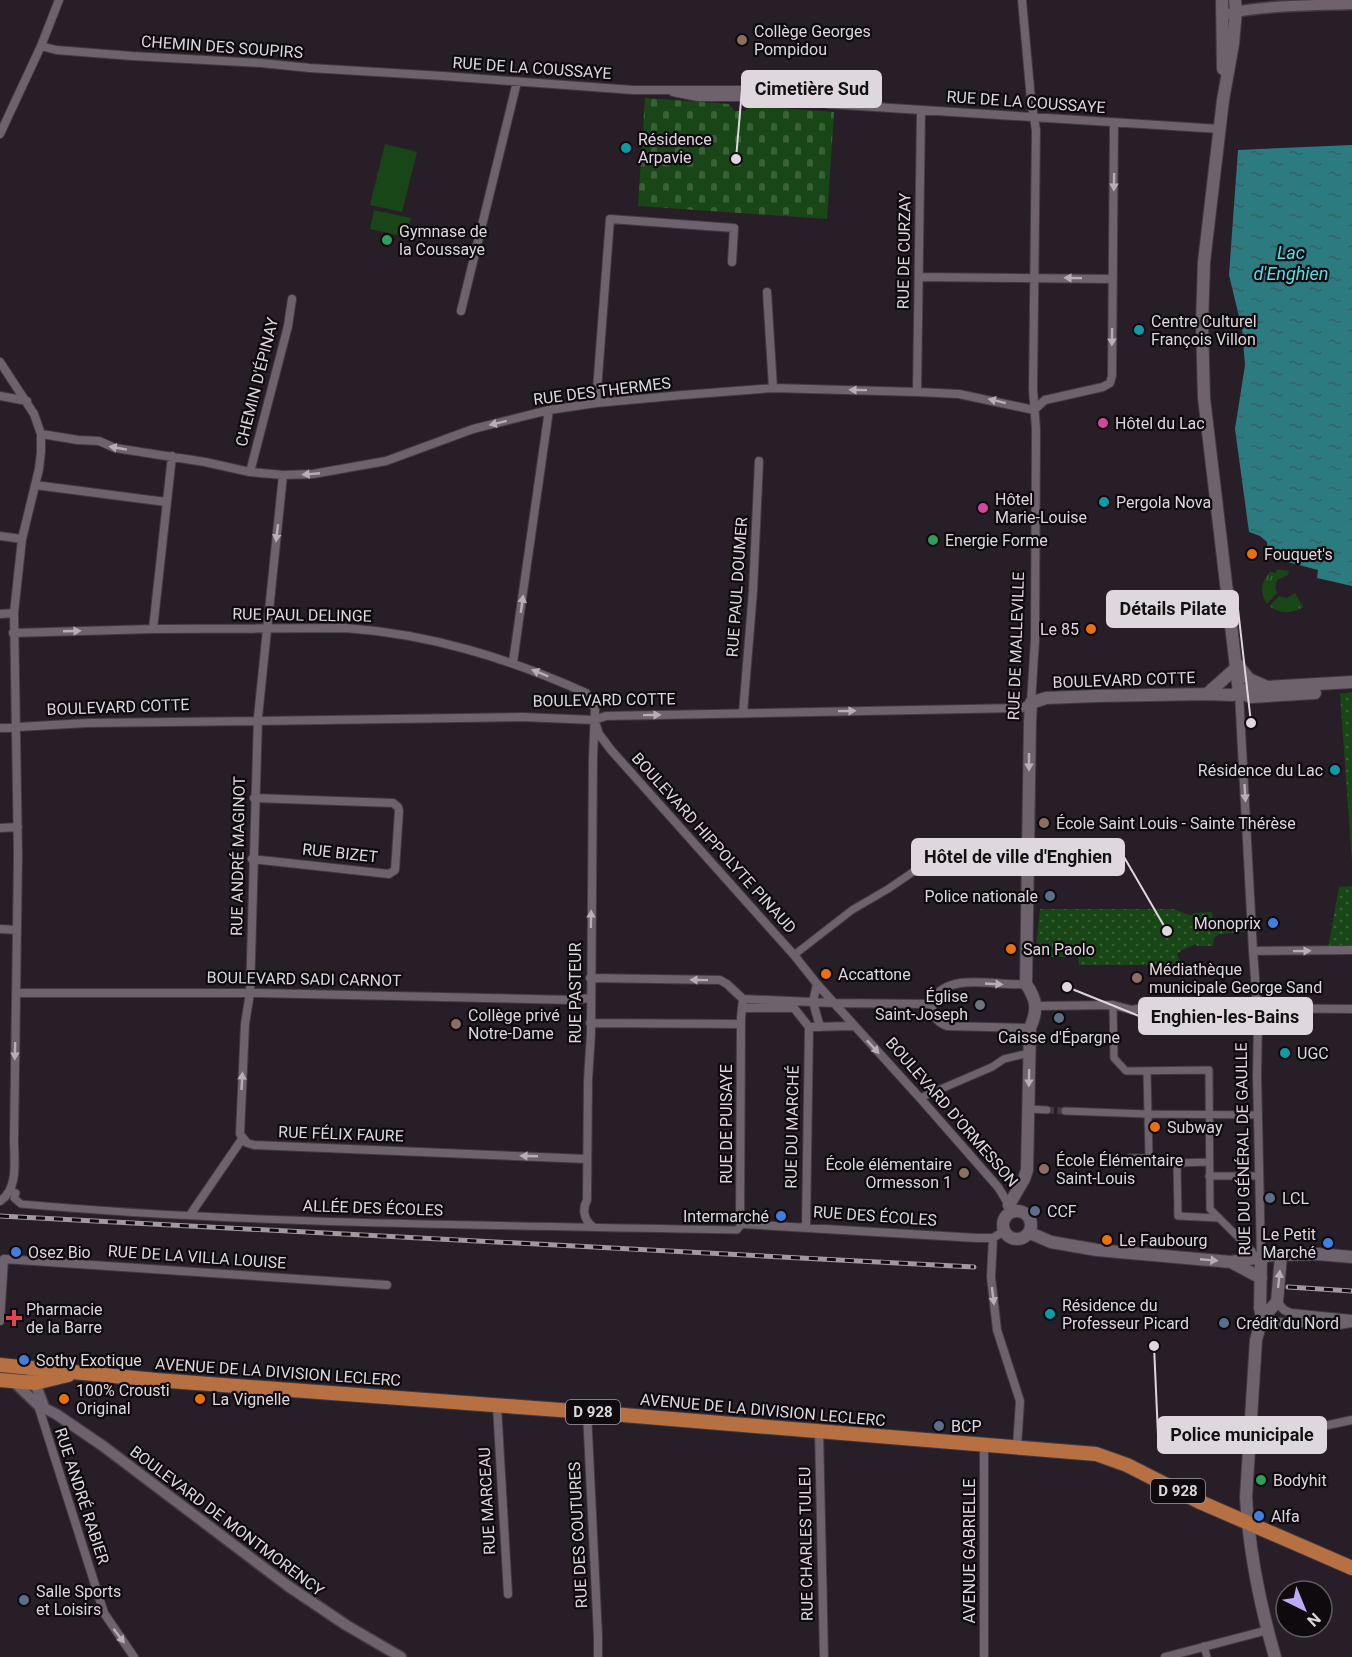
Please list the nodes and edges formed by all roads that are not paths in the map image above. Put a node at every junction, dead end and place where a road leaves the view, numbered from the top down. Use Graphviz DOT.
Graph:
graph roads {
  1 [pos="59,0"];
  2 [pos="1022,0"];
  3 [pos="1222,0"];
  4 [pos="1352,4"];
  5 [pos="1236,6"];
  6 [pos="1222,17"];
  7 [pos="41,46"];
  8 [pos="402,73"];
  9 [pos="517,82"];
  10 [pos="1223,100"];
  11 [pos="921,110"];
  12 [pos="1034,118"];
  13 [pos="1114,123"];
  14 [pos="1220,129"];
  15 [pos="0,134"];
  16 [pos="732,262"];
  17 [pos="919,277"];
  18 [pos="1034,278"];
  19 [pos="1113,279"];
  20 [pos="767,292"];
  21 [pos="291,299"];
  22 [pos="461,311"];
  23 [pos="0,362"];
  24 [pos="773,388"];
  25 [pos="917,392"];
  26 [pos="0,396"];
  27 [pos="27,401"];
  28 [pos="596,403"];
  29 [pos="549,410"];
  30 [pos="1034,410"];
  31 [pos="41,434"];
  32 [pos="172,456"];
  33 [pos="759,461"];
  34 [pos="250,472"];
  35 [pos="283,475"];
  36 [pos="35,485"];
  37 [pos="166,502"];
  38 [pos="0,536"];
  39 [pos="22,539"];
  40 [pos="14,613"];
  41 [pos="0,614"];
  42 [pos="153,629"];
  43 [pos="266,629"];
  44 [pos="13,633"];
  45 [pos="513,662"];
  46 [pos="1236,665"];
  47 [pos="1344,671"];
  48 [pos="1352,676"];
  49 [pos="1352,682"];
  50 [pos="1267,687"];
  51 [pos="1352,689"];
  52 [pos="1239,693"];
  53 [pos="1207,694"];
  54 [pos="1032,703"];
  55 [pos="743,713"];
  56 [pos="594,720"];
  57 [pos="257,721"];
  58 [pos="16,727"];
  59 [pos="0,728"];
  60 [pos="611,750"];
  61 [pos="593,757"];
  62 [pos="254,798"];
  63 [pos="18,827"];
  64 [pos="0,828"];
  65 [pos="1029,854"];
  66 [pos="252,859"];
  67 [pos="0,929"];
  68 [pos="17,930"];
  69 [pos="1352,950"];
  70 [pos="1253,951"];
  71 [pos="794,955"];
  72 [pos="590,978"];
  73 [pos="817,984"];
  74 [pos="1026,984"];
  75 [pos="16,993"];
  76 [pos="250,993"];
  77 [pos="590,998"];
  78 [pos="813,1002"];
  79 [pos="834,1003"];
  80 [pos="859,1003"];
  81 [pos="742,1004"];
  82 [pos="931,1004"];
  83 [pos="794,1005"];
  84 [pos="1113,1005"];
  85 [pos="1037,1006"];
  86 [pos="1258,1008"];
  87 [pos="1352,1009"];
  88 [pos="590,1023"];
  89 [pos="852,1023"];
  90 [pos="741,1024"];
  91 [pos="809,1027"];
  92 [pos="820,1027"];
  93 [pos="1030,1028"];
  94 [pos="1029,1053"];
  95 [pos="1147,1071"];
  96 [pos="920,1098"];
  97 [pos="1028,1109"];
  98 [pos="1047,1110"];
  99 [pos="1065,1111"];
  100 [pos="1148,1114"];
  101 [pos="1209,1114"];
  102 [pos="1258,1114"];
  103 [pos="242,1139"];
  104 [pos="1130,1158"];
  105 [pos="1149,1158"];
  106 [pos="587,1159"];
  107 [pos="1209,1162"];
  108 [pos="1177,1163"];
  109 [pos="1209,1176"];
  110 [pos="1259,1176"];
  111 [pos="11,1191"];
  112 [pos="0,1201"];
  113 [pos="1011,1209"];
  114 [pos="190,1215"];
  115 [pos="1218,1218"];
  116 [pos="742,1224"];
  117 [pos="592,1226"];
  118 [pos="806,1227"];
  119 [pos="1030,1233"];
  120 [pos="999,1234"];
  121 [pos="1256,1254"];
  122 [pos="1281,1255"];
  123 [pos="2,1257"];
  124 [pos="1352,1257"];
  125 [pos="1231,1262"];
  126 [pos="1261,1278"];
  127 [pos="387,1285"];
  128 [pos="1277,1302"];
  129 [pos="1267,1319"];
  130 [pos="1349,1320"];
  131 [pos="0,1321"];
  132 [pos="0,1365"];
  133 [pos="29,1367"];
  134 [pos="76,1373"];
  135 [pos="7,1381"];
  136 [pos="38,1385"];
  137 [pos="41,1406"];
  138 [pos="497,1406"];
  139 [pos="586,1412"];
  140 [pos="1352,1420"];
  141 [pos="819,1431"];
  142 [pos="1250,1442"];
  143 [pos="984,1444"];
  144 [pos="1017,1447"];
  145 [pos="1247,1523"];
  146 [pos="1352,1568"];
  147 [pos="508,1594"];
  148 [pos="1268,1630"];
  149 [pos="1204,1646"];
  150 [pos="397,1656"];
  151 [pos="134,1657"];
  152 [pos="598,1657"];
  153 [pos="824,1657"];
  154 [pos="984,1657"];
  155 [pos="1165,1657"];
  156 [pos="1207,1657"];
  157 [pos="1275,1657"];
  1 -- 7 [label="street"];
  2 -- 12 [label="street, RUE DE MALLEVILLE"];
  3 -- 6 [label="main road"];
  4 -- 5 [label="street"];
  5 -- 6 [label="street"];
  5 -- 10 [label="main road"];
  6 -- 10 [label="main road"];
  7 -- 8 [label="street, CHEMIN DES SOUPIRS"];
  7 -- 15 [label="street"];
  8 -- 9 [label="street, RUE DE LA COUSSAYE"];
  9 -- 11 [label="street, RUE DE LA COUSSAYE"];
  9 -- 22 [label="street"];
  10 -- 14 [label="main road"];
  11 -- 12 [label="street, RUE DE LA COUSSAYE"];
  11 -- 17 [label="street, RUE DE CURZAY"];
  12 -- 13 [label="street, RUE DE LA COUSSAYE"];
  12 -- 18 [label="street, RUE DE MALLEVILLE"];
  13 -- 14 [label="street, RUE DE LA COUSSAYE"];
  13 -- 19 [label="street, one-way"];
  14 -- 46 [label="main road"];
  16 -- 28 [label="street"];
  17 -- 18 [label="street"];
  17 -- 25 [label="street, RUE DE CURZAY"];
  19 -- 18 [label="street, one-way"];
  18 -- 30 [label="street, RUE DE MALLEVILLE"];
  19 -- 30 [label="street, one-way"];
  20 -- 24 [label="street"];
  21 -- 34 [label="street, CHEMIN D'ÉPINAY"];
  23 -- 27 [label="street"];
  25 -- 24 [label="street, RUE DES THERMES, one-way"];
  24 -- 28 [label="street, RUE DES THERMES"];
  30 -- 25 [label="street, RUE DES THERMES, one-way"];
  26 -- 27 [label="street"];
  27 -- 31 [label="street"];
  28 -- 29 [label="street, RUE DES THERMES"];
  29 -- 35 [label="street, RUE DES THERMES, one-way"];
  45 -- 29 [label="street, one-way"];
  30 -- 54 [label="street, RUE DE MALLEVILLE"];
  32 -- 31 [label="street, RUE DES THERMES, one-way"];
  31 -- 36 [label="street"];
  32 -- 34 [label="street, RUE DES THERMES"];
  32 -- 37 [label="street"];
  33 -- 55 [label="street, RUE PAUL DOUMER"];
  34 -- 35 [label="street, RUE DES THERMES"];
  35 -- 43 [label="street, RUE ANDRÉ MAGINOT, one-way"];
  36 -- 37 [label="street"];
  36 -- 39 [label="street"];
  37 -- 42 [label="street"];
  38 -- 39 [label="street"];
  39 -- 40 [label="street"];
  40 -- 41 [label="street"];
  40 -- 44 [label="street"];
  42 -- 43 [label="street, RUE PAUL DELINGE"];
  44 -- 42 [label="street, RUE PAUL DELINGE, one-way"];
  43 -- 45 [label="street, RUE PAUL DELINGE"];
  43 -- 57 [label="street, RUE ANDRÉ MAGINOT"];
  44 -- 58 [label="street"];
  56 -- 45 [label="street, RUE PAUL DELINGE, one-way"];
  46 -- 50 [label="main road"];
  46 -- 52 [label="main road"];
  46 -- 53 [label="main road"];
  47 -- 48 [label="street"];
  49 -- 50 [label="main road"];
  50 -- 52 [label="main road"];
  51 -- 52 [label="main road"];
  52 -- 53 [label="main road, BOULEVARD COTTE"];
  52 -- 70 [label="street, RUE DU GÉNÉRAL DE GAULLE, one-way"];
  53 -- 54 [label="main road, BOULEVARD COTTE"];
  55 -- 54 [label="street, BOULEVARD COTTE, one-way"];
  54 -- 65 [label="main road, RUE DE MALLEVILLE, one-way"];
  56 -- 55 [label="street, BOULEVARD COTTE, one-way"];
  56 -- 57 [label="street, BOULEVARD COTTE"];
  56 -- 60 [label="street, BOULEVARD HIPPOLYTE PINAUD"];
  56 -- 61 [label="street, RUE PASTEUR"];
  57 -- 58 [label="street, BOULEVARD COTTE"];
  57 -- 62 [label="street, RUE ANDRÉ MAGINOT"];
  58 -- 59 [label="street, BOULEVARD COTTE"];
  58 -- 63 [label="street"];
  60 -- 61 [label="street"];
  60 -- 71 [label="street, BOULEVARD HIPPOLYTE PINAUD"];
  72 -- 61 [label="street, RUE PASTEUR, one-way"];
  62 -- 66 [label="street, RUE ANDRÉ MAGINOT"];
  62 -- 66 [label="street, RUE BIZET"];
  63 -- 64 [label="street"];
  63 -- 68 [label="street"];
  65 -- 71 [label="street"];
  65 -- 74 [label="main road, RUE DE MALLEVILLE"];
  66 -- 76 [label="street, RUE ANDRÉ MAGINOT"];
  67 -- 68 [label="street"];
  68 -- 75 [label="street"];
  70 -- 69 [label="street, one-way"];
  70 -- 86 [label="street, RUE DU GÉNÉRAL DE GAULLE"];
  71 -- 73 [label="street, BOULEVARD HIPPOLYTE PINAUD"];
  72 -- 77 [label="street, RUE PASTEUR"];
  81 -- 72 [label="street, one-way"];
  73 -- 78 [label="street"];
  73 -- 79 [label="street, BOULEVARD HIPPOLYTE PINAUD"];
  82 -- 74 [label="street, one-way"];
  74 -- 85 [label="main road, RUE DE MALLEVILLE"];
  75 -- 76 [label="street, BOULEVARD SADI CARNOT"];
  75 -- 111 [label="street, one-way"];
  76 -- 77 [label="street, BOULEVARD SADI CARNOT"];
  103 -- 76 [label="street, one-way"];
  77 -- 88 [label="street, RUE PASTEUR"];
  78 -- 79 [label="street"];
  78 -- 83 [label="street"];
  78 -- 92 [label="street"];
  79 -- 80 [label="street"];
  79 -- 89 [label="street, BOULEVARD D'ORMESSON"];
  80 -- 82 [label="street"];
  80 -- 89 [label="street"];
  81 -- 83 [label="street"];
  81 -- 90 [label="street, RUE DE PUISAYE"];
  82 -- 93 [label="street"];
  83 -- 91 [label="street"];
  84 -- 85 [label="street"];
  84 -- 86 [label="street"];
  84 -- 95 [label="street"];
  85 -- 93 [label="main road"];
  86 -- 87 [label="street"];
  86 -- 102 [label="street, RUE DU GÉNÉRAL DE GAULLE"];
  88 -- 90 [label="street"];
  88 -- 106 [label="street, RUE PASTEUR"];
  89 -- 92 [label="street"];
  89 -- 96 [label="street, BOULEVARD D'ORMESSON, one-way"];
  90 -- 116 [label="street, RUE DE PUISAYE"];
  91 -- 92 [label="street"];
  91 -- 118 [label="street, RUE DU MARCHÉ"];
  93 -- 94 [label="main road"];
  94 -- 96 [label="street"];
  94 -- 97 [label="main road, one-way"];
  95 -- 100 [label="street"];
  95 -- 101 [label="street"];
  96 -- 113 [label="street, BOULEVARD D'ORMESSON"];
  97 -- 98 [label="street"];
  97 -- 113 [label="main road"];
  99 -- 100 [label="street"];
  100 -- 101 [label="street"];
  100 -- 105 [label="street"];
  101 -- 102 [label="street"];
  101 -- 107 [label="street"];
  102 -- 110 [label="street, RUE DU GÉNÉRAL DE GAULLE"];
  106 -- 103 [label="street, RUE FÉLIX FAURE, one-way"];
  103 -- 114 [label="street"];
  104 -- 105 [label="street"];
  105 -- 108 [label="street"];
  106 -- 117 [label="street, RUE PASTEUR"];
  107 -- 108 [label="street"];
  107 -- 109 [label="street"];
  108 -- 115 [label="street"];
  109 -- 110 [label="street"];
  109 -- 115 [label="street"];
  110 -- 121 [label="street, RUE DU GÉNÉRAL DE GAULLE"];
  111 -- 112 [label="street"];
  111 -- 114 [label="street, ALLÉE DES ÉCOLES"];
  113 -- 119 [label="main road"];
  113 -- 120 [label="main road"];
  114 -- 117 [label="street, ALLÉE DES ÉCOLES"];
  115 -- 121 [label="street"];
  116 -- 117 [label="street, ALLÉE DES ÉCOLES"];
  116 -- 118 [label="street, RUE DES ÉCOLES"];
  118 -- 120 [label="street, RUE DES ÉCOLES"];
  119 -- 120 [label="main road"];
  119 -- 125 [label="main road, one-way"];
  120 -- 144 [label="street, one-way"];
  121 -- 122 [label="main road"];
  121 -- 125 [label="main road"];
  121 -- 126 [label="main road, RUE DU GÉNÉRAL DE GAULLE"];
  122 -- 124 [label="main road"];
  128 -- 122 [label="main road, one-way"];
  123 -- 127 [label="street, RUE DE LA VILLA LOUISE"];
  123 -- 131 [label="street"];
  125 -- 126 [label="main road"];
  126 -- 129 [label="main road, RUE DU GÉNÉRAL DE GAULLE"];
  128 -- 129 [label="main road"];
  128 -- 130 [label="street"];
  129 -- 130 [label="street"];
  129 -- 142 [label="main road, RUE DU GÉNÉRAL DE GAULLE"];
  132 -- 133 [label="main road, AVENUE DE LA DIVISION LECLERC / D 928"];
  133 -- 134 [label="main road, AVENUE DE LA DIVISION LECLERC / D 928"];
  133 -- 136 [label="street"];
  134 -- 136 [label="main road, AVENUE DE LA DIVISION LECLERC / D 928"];
  134 -- 138 [label="main road, AVENUE DE LA DIVISION LECLERC / D 928"];
  135 -- 136 [label="main road, AVENUE DE LA DIVISION LECLERC / D 928"];
  135 -- 137 [label="street, BOULEVARD DE MONTMORENCY"];
  136 -- 137 [label="street"];
  137 -- 150 [label="street, BOULEVARD DE MONTMORENCY"];
  137 -- 151 [label="street, RUE ANDRÉ RABIER, one-way"];
  138 -- 139 [label="main road, AVENUE DE LA DIVISION LECLERC / D 928"];
  138 -- 147 [label="street, RUE MARCEAU"];
  139 -- 141 [label="main road, AVENUE DE LA DIVISION LECLERC / D 928"];
  139 -- 152 [label="street, RUE DES COUTURES"];
  140 -- 142 [label="street"];
  141 -- 143 [label="main road, AVENUE DE LA DIVISION LECLERC / D 928"];
  141 -- 153 [label="street, RUE CHARLES TULEU"];
  142 -- 145 [label="main road, RUE DU GÉNÉRAL DE GAULLE"];
  143 -- 144 [label="main road, AVENUE DE LA DIVISION LECLERC / D 928"];
  143 -- 154 [label="street, AVENUE GABRIELLE"];
  144 -- 145 [label="main road, AVENUE DE LA DIVISION LECLERC / D 928"];
  145 -- 146 [label="main road, AVENUE DE LA DIVISION LECLERC / D 928"];
  145 -- 148 [label="main road, RUE DU GÉNÉRAL DE GAULLE"];
  148 -- 149 [label="street"];
  148 -- 157 [label="main road, RUE DU GÉNÉRAL DE GAULLE"];
  149 -- 155 [label="street"];
  149 -- 156 [label="street"];
}
